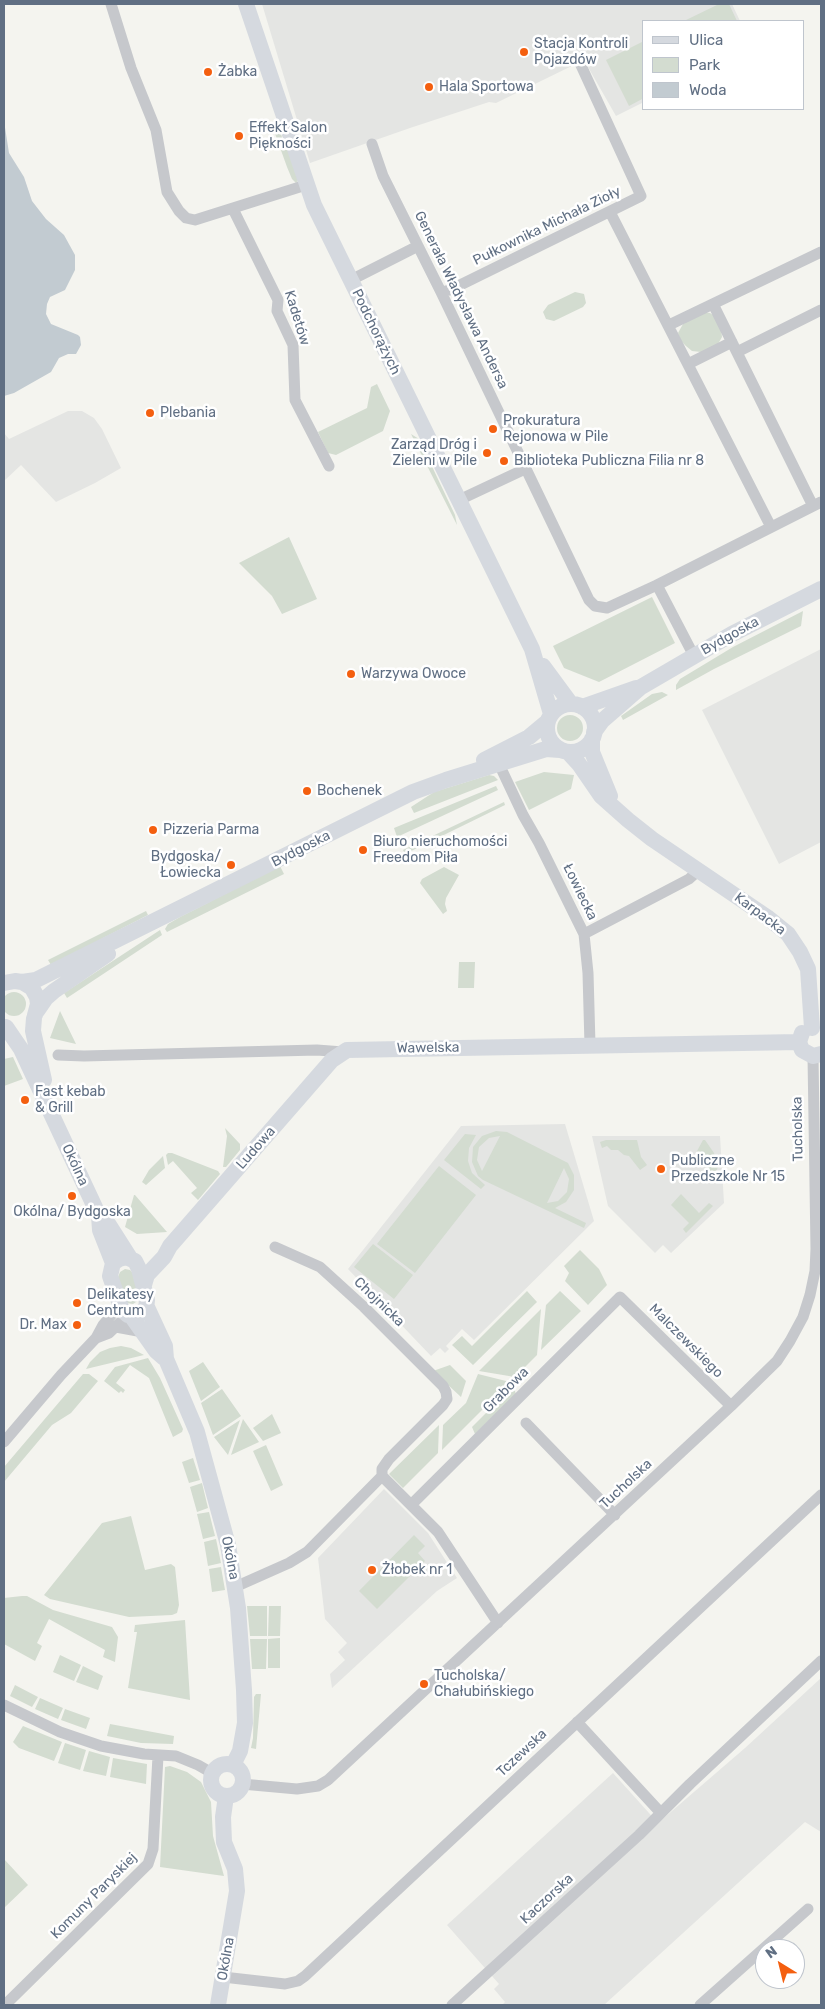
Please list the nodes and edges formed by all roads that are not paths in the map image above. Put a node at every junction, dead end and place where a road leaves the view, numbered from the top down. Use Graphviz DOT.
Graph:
graph roads {
  1 [pos="111,4"];
  2 [pos="246,4"];
  3 [pos="579,61"];
  4 [pos="372,144"];
  5 [pos="306,185"];
  6 [pos="233,209"];
  7 [pos="610,212"];
  8 [pos="418,246"];
  9 [pos="821,252"];
  10 [pos="350,280"];
  11 [pos="441,292"];
  12 [pos="713,304"];
  13 [pos="821,310"];
  14 [pos="669,324"];
  15 [pos="734,348"];
  16 [pos="688,364"];
  17 [pos="329,466"];
  18 [pos="525,469"];
  19 [pos="459,500"];
  20 [pos="817,504"];
  21 [pos="771,527"];
  22 [pos="657,585"];
  23 [pos="821,588"];
  24 [pos="532,649"];
  25 [pos="694,656"];
  26 [pos="641,686"];
  27 [pos="577,705"];
  28 [pos="549,718"];
  29 [pos="593,735"];
  30 [pos="564,751"];
  31 [pos="499,764"];
  32 [pos="446,780"];
  33 [pos="614,807"];
  34 [pos="699,870"];
  35 [pos="157,921"];
  36 [pos="584,934"];
  37 [pos="4,968"];
  38 [pos="14,982"];
  39 [pos="36,1014"];
  40 [pos="5,1026"];
  41 [pos="817,1029"];
  42 [pos="799,1042"];
  43 [pos="590,1045"];
  44 [pos="343,1052"];
  45 [pos="58,1055"];
  46 [pos="817,1055"];
  47 [pos="52,1113"];
  48 [pos="818,1202"];
  49 [pos="99,1216"];
  50 [pos="170,1246"];
  51 [pos="275,1247"];
  52 [pos="134,1255"];
  53 [pos="113,1263"];
  54 [pos="144,1285"];
  55 [pos="620,1297"];
  56 [pos="147,1306"];
  57 [pos="124,1316"];
  58 [pos="96,1338"];
  59 [pos="166,1359"];
  60 [pos="731,1406"];
  61 [pos="526,1424"];
  62 [pos="4,1442"];
  63 [pos="382,1476"];
  64 [pos="821,1495"];
  65 [pos="412,1504"];
  66 [pos="614,1515"];
  67 [pos="235,1587"];
  68 [pos="498,1623"];
  69 [pos="821,1661"];
  70 [pos="4,1705"];
  71 [pos="577,1722"];
  72 [pos="158,1756"];
  73 [pos="233,1765"];
  74 [pos="212,1773"];
  75 [pos="242,1784"];
  76 [pos="226,1796"];
  77 [pos="660,1812"];
  78 [pos="808,1909"];
  79 [pos="223,1977"];
  80 [pos="5,2005"];
  81 [pos="218,2005"];
  82 [pos="452,2005"];
  83 [pos="700,2005"];
  1 -- 6 [label="street"];
  2 -- 5 [label="street, Podchorążych"];
  3 -- 7 [label="street, Pułkownika Michała Zioły"];
  4 -- 8 [label="street, Generała Władysława Andersa"];
  5 -- 6 [label="street"];
  5 -- 10 [label="street, Podchorążych"];
  6 -- 17 [label="street, Kadetów"];
  7 -- 11 [label="street, Pułkownika Michała Zioły"];
  7 -- 14 [label="street"];
  8 -- 10 [label="street"];
  8 -- 11 [label="street, Generała Władysława Andersa"];
  9 -- 12 [label="street"];
  10 -- 19 [label="street, Podchorążych"];
  11 -- 18 [label="street, Generała Władysława Andersa"];
  12 -- 14 [label="street"];
  12 -- 15 [label="street, Generała Władysława Andersa"];
  13 -- 15 [label="street"];
  14 -- 16 [label="street"];
  15 -- 16 [label="street"];
  15 -- 20 [label="street, Generała Władysława Andersa"];
  16 -- 21 [label="street"];
  18 -- 19 [label="street"];
  18 -- 22 [label="street, Generała Władysława Andersa"];
  19 -- 24 [label="street, Podchorążych"];
  20 -- 21 [label="street, Generała Władysława Andersa"];
  21 -- 22 [label="street, Generała Władysława Andersa"];
  22 -- 25 [label="street"];
  23 -- 25 [label="street, Bydgoska"];
  24 -- 27 [label="street, Podchorążych"];
  24 -- 28 [label="street, Podchorążych"];
  25 -- 26 [label="street, Bydgoska"];
  26 -- 27 [label="street, Bydgoska"];
  26 -- 29 [label="street, Bydgoska"];
  27 -- 28 [label="street"];
  27 -- 29 [label="street"];
  28 -- 30 [label="street"];
  28 -- 32 [label="street, Bydgoska"];
  29 -- 30 [label="street"];
  29 -- 33 [label="street, Karpacka"];
  30 -- 31 [label="street, Bydgoska"];
  30 -- 33 [label="street, Karpacka"];
  31 -- 32 [label="street, Bydgoska"];
  31 -- 36 [label="street, Łowiecka"];
  32 -- 35 [label="street, Bydgoska"];
  33 -- 34 [label="street, Karpacka"];
  34 -- 36 [label="street"];
  34 -- 41 [label="street, Karpacka"];
  35 -- 38 [label="street, Bydgoska"];
  35 -- 39 [label="street, Bydgoska"];
  36 -- 43 [label="street, Łowiecka"];
  37 -- 38 [label="street, Okólna"];
  38 -- 39 [label="street, Okólna"];
  39 -- 40 [label="street"];
  39 -- 47 [label="street, Okólna"];
  40 -- 47 [label="street, Okólna"];
  41 -- 42 [label="street"];
  42 -- 43 [label="street, Wawelska"];
  42 -- 46 [label="street"];
  43 -- 44 [label="street, Wawelska"];
  44 -- 45 [label="street, Wawelska"];
  44 -- 50 [label="street, Ludowa"];
  46 -- 48 [label="street, Tucholska"];
  47 -- 49 [label="street, Okólna"];
  48 -- 60 [label="street, Tucholska"];
  49 -- 52 [label="street, Okólna"];
  49 -- 53 [label="street, Okólna"];
  50 -- 52 [label="street, Ludowa"];
  50 -- 54 [label="street, Ludowa"];
  51 -- 63 [label="street, Chojnicka"];
  52 -- 53 [label="street, Ludowa"];
  52 -- 54 [label="street, Okólna"];
  53 -- 57 [label="street, Okólna"];
  54 -- 56 [label="street, Okólna"];
  55 -- 60 [label="street, Malczewskiego"];
  55 -- 65 [label="street, Grabowa"];
  56 -- 57 [label="street"];
  56 -- 59 [label="street, Okólna"];
  57 -- 58 [label="street"];
  57 -- 58 [label="street"];
  57 -- 59 [label="street, Okólna"];
  58 -- 62 [label="street"];
  59 -- 67 [label="street, Okólna"];
  60 -- 66 [label="street, Tucholska"];
  61 -- 66 [label="street"];
  63 -- 65 [label="street"];
  63 -- 67 [label="street"];
  64 -- 71 [label="street, Tczewska"];
  65 -- 68 [label="street"];
  66 -- 68 [label="street, Tucholska"];
  67 -- 73 [label="street, Okólna"];
  68 -- 75 [label="street, Tucholska"];
  69 -- 77 [label="street, Kaczorska"];
  70 -- 72 [label="street"];
  71 -- 77 [label="street"];
  71 -- 79 [label="street, Tczewska"];
  72 -- 74 [label="street"];
  72 -- 80 [label="street, Komuny Paryskiej"];
  73 -- 74 [label="street"];
  73 -- 75 [label="street"];
  74 -- 76 [label="street"];
  75 -- 76 [label="street"];
  76 -- 79 [label="street, Okólna"];
  77 -- 82 [label="street, Kaczorska"];
  78 -- 83 [label="street"];
  79 -- 81 [label="street, Okólna"];
}
